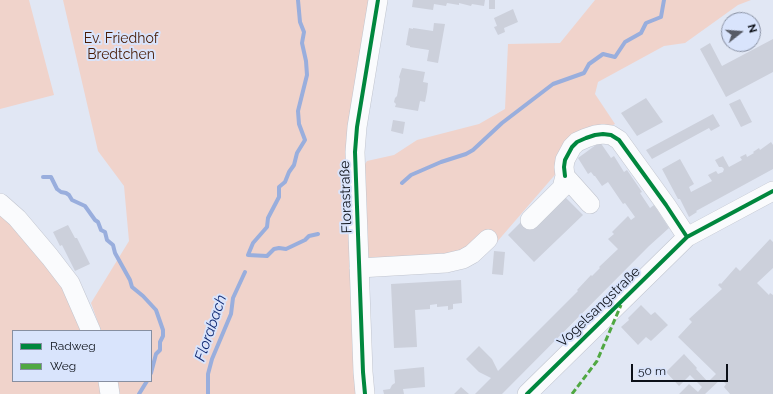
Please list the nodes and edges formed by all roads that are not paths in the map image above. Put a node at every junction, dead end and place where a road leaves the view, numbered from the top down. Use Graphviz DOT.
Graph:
graph roads {
  1 [pos="378,0"];
  2 [pos="565,176"];
  3 [pos="773,191"];
  4 [pos="0,203"];
  5 [pos="590,204"];
  6 [pos="530,220"];
  7 [pos="687,237"];
  8 [pos="488,239"];
  9 [pos="359,268"];
  10 [pos="91,330"];
  11 [pos="108,382"];
  12 [pos="110,394"];
  13 [pos="365,394"];
  14 [pos="527,394"];
  1 -- 9 [label="street, Florastraße"];
  2 -- 5 [label="street"];
  2 -- 6 [label="street"];
  2 -- 7 [label="street"];
  3 -- 7 [label="street, Vogelsangstraße"];
  4 -- 10 [label="street"];
  7 -- 14 [label="street, Vogelsangstraße"];
  8 -- 9 [label="street"];
  9 -- 13 [label="street, Florastraße"];
  11 -- 12 [label="street"];
}
